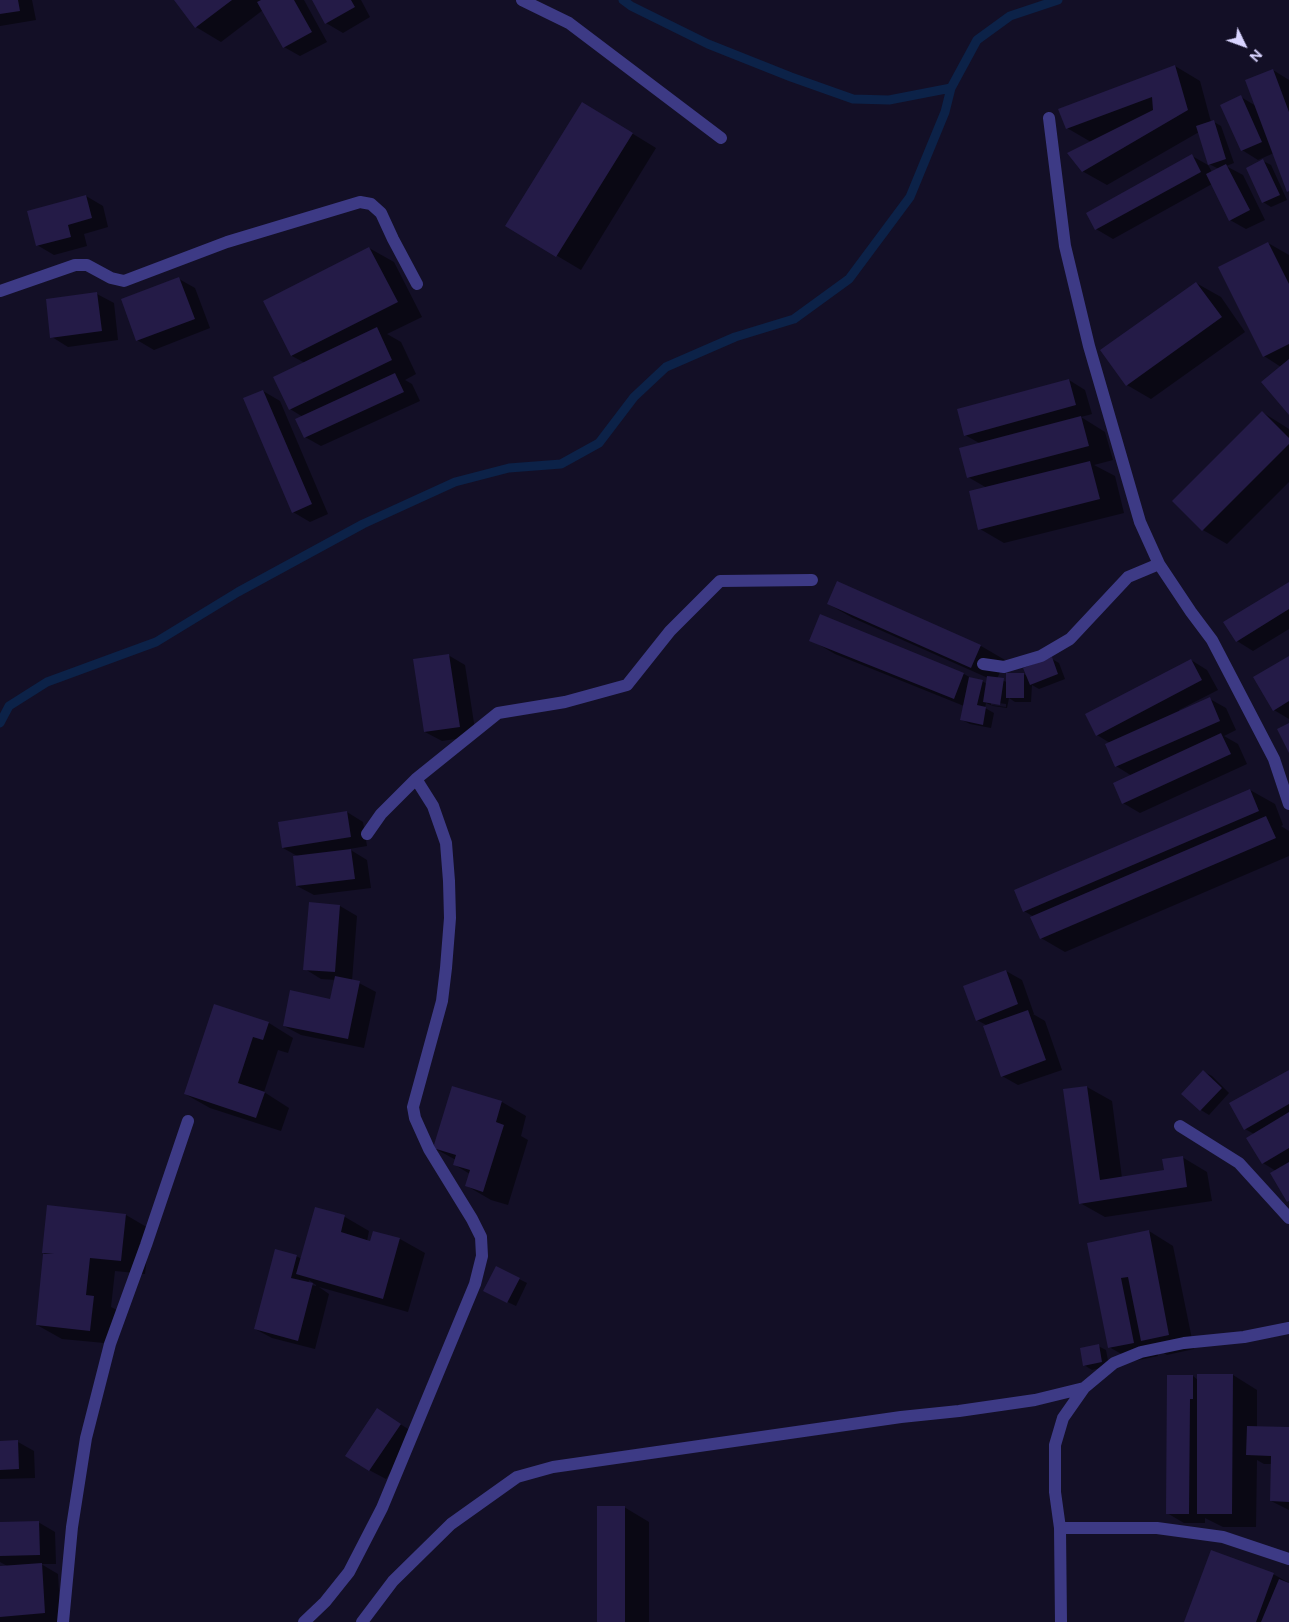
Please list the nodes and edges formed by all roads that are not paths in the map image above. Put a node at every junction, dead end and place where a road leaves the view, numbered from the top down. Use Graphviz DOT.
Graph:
graph roads {
  1 [pos="522,0"];
  2 [pos="1049,118"];
  3 [pos="721,138"];
  4 [pos="417,284"];
  5 [pos="0,291"];
  6 [pos="1159,564"];
  7 [pos="812,580"];
  8 [pos="983,664"];
  9 [pos="416,779"];
  10 [pos="1289,804"];
  11 [pos="367,834"];
  12 [pos="188,1121"];
  13 [pos="1180,1126"];
  14 [pos="1289,1218"];
  15 [pos="1289,1328"];
  16 [pos="1084,1388"];
  17 [pos="1060,1528"];
  18 [pos="1289,1560"];
  19 [pos="63,1622"];
  20 [pos="304,1622"];
  21 [pos="362,1622"];
  22 [pos="1061,1622"];
  1 -- 3 [label="street"];
  2 -- 6 [label="street"];
  4 -- 5 [label="street"];
  6 -- 8 [label="street"];
  6 -- 10 [label="street"];
  7 -- 9 [label="street"];
  9 -- 11 [label="street"];
  9 -- 20 [label="street"];
  12 -- 19 [label="street"];
  13 -- 14 [label="street"];
  15 -- 16 [label="street"];
  16 -- 17 [label="street"];
  16 -- 21 [label="street"];
  17 -- 18 [label="street"];
  17 -- 22 [label="street"];
}
